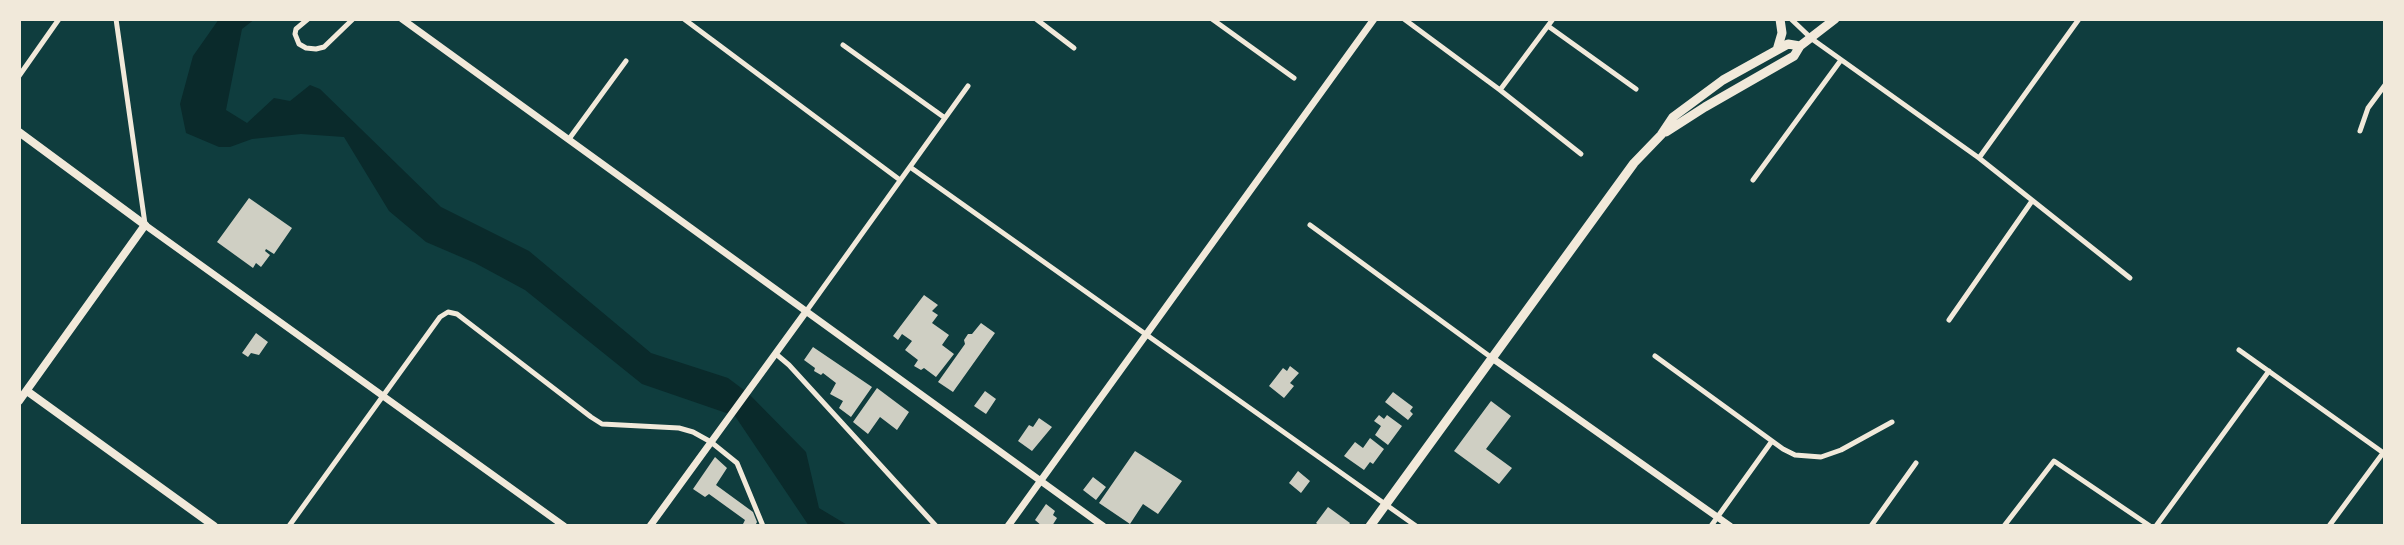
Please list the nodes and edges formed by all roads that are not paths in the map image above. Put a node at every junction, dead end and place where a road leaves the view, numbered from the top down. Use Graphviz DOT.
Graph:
graph roads {
  1 [pos="59,19"];
  2 [pos="116,19"];
  3 [pos="307,19"];
  4 [pos="353,19"];
  5 [pos="401,19"];
  6 [pos="684,19"];
  7 [pos="1035,19"];
  8 [pos="1212,19"];
  9 [pos="1374,19"];
  10 [pos="1404,19"];
  11 [pos="1553,19"];
  12 [pos="1780,19"];
  13 [pos="1791,19"];
  14 [pos="1835,19"];
  15 [pos="2079,19"];
  16 [pos="1548,26"];
  17 [pos="1812,39"];
  18 [pos="843,45"];
  19 [pos="1800,46"];
  20 [pos="1074,48"];
  21 [pos="1777,50"];
  22 [pos="1841,60"];
  23 [pos="626,61"];
  24 [pos="19,76"];
  25 [pos="1294,78"];
  26 [pos="2385,85"];
  27 [pos="968,86"];
  28 [pos="1636,89"];
  29 [pos="1500,90"];
  30 [pos="945,118"];
  31 [pos="2360,131"];
  32 [pos="19,132"];
  33 [pos="1661,135"];
  34 [pos="569,139"];
  35 [pos="1581,154"];
  36 [pos="1979,158"];
  37 [pos="910,167"];
  38 [pos="900,180"];
  39 [pos="1753,180"];
  40 [pos="2032,201"];
  41 [pos="145,225"];
  42 [pos="1310,225"];
  43 [pos="2130,278"];
  44 [pos="805,313"];
  45 [pos="1949,320"];
  46 [pos="1147,334"];
  47 [pos="2239,350"];
  48 [pos="776,354"];
  49 [pos="1655,356"];
  50 [pos="1492,358"];
  51 [pos="2269,371"];
  52 [pos="23,388"];
  53 [pos="383,396"];
  54 [pos="19,401"];
  55 [pos="1892,422"];
  56 [pos="1772,441"];
  57 [pos="711,442"];
  58 [pos="2384,453"];
  59 [pos="1916,463"];
  60 [pos="1040,480"];
  61 [pos="1386,505"];
  62 [pos="1718,517"];
  63 [pos="214,526"];
  64 [pos="289,526"];
  65 [pos="564,526"];
  66 [pos="650,526"];
  67 [pos="763,526"];
  68 [pos="936,526"];
  69 [pos="1008,526"];
  70 [pos="1103,526"];
  71 [pos="1370,526"];
  72 [pos="1416,526"];
  73 [pos="1711,526"];
  74 [pos="1730,526"];
  75 [pos="1871,526"];
  76 [pos="2004,526"];
  77 [pos="2150,526"];
  78 [pos="2156,526"];
  79 [pos="2329,526"];
  1 -- 24 [label="street"];
  2 -- 41 [label="street"];
  3 -- 4 [label="street"];
  5 -- 34 [label="street"];
  6 -- 38 [label="street"];
  7 -- 20 [label="street"];
  8 -- 25 [label="street"];
  9 -- 46 [label="street"];
  10 -- 29 [label="street"];
  11 -- 16 [label="street"];
  12 -- 21 [label="main road"];
  13 -- 17 [label="street"];
  14 -- 17 [label="main road"];
  15 -- 36 [label="street"];
  16 -- 28 [label="street"];
  16 -- 29 [label="street"];
  17 -- 19 [label="main road"];
  17 -- 22 [label="street"];
  18 -- 30 [label="street"];
  19 -- 21 [label="main road"];
  19 -- 33 [label="main road"];
  21 -- 33 [label="main road"];
  22 -- 36 [label="street"];
  22 -- 39 [label="street"];
  23 -- 34 [label="street"];
  26 -- 31 [label="street"];
  27 -- 30 [label="street"];
  29 -- 35 [label="street"];
  30 -- 37 [label="street"];
  32 -- 41 [label="main road"];
  33 -- 50 [label="main road"];
  34 -- 44 [label="street"];
  36 -- 40 [label="street"];
  37 -- 38 [label="street"];
  37 -- 46 [label="street"];
  38 -- 44 [label="street"];
  40 -- 43 [label="street"];
  40 -- 45 [label="street"];
  41 -- 52 [label="main road"];
  41 -- 53 [label="street"];
  42 -- 50 [label="street"];
  44 -- 48 [label="street"];
  44 -- 60 [label="street"];
  46 -- 60 [label="street"];
  46 -- 61 [label="street"];
  47 -- 51 [label="street"];
  48 -- 57 [label="street"];
  48 -- 68 [label="street"];
  49 -- 56 [label="street"];
  50 -- 61 [label="main road"];
  50 -- 62 [label="street"];
  51 -- 58 [label="street"];
  51 -- 78 [label="street"];
  52 -- 54 [label="main road"];
  52 -- 63 [label="main road"];
  53 -- 57 [label="street"];
  53 -- 64 [label="street"];
  53 -- 65 [label="street"];
  55 -- 56 [label="street"];
  56 -- 62 [label="street"];
  57 -- 66 [label="street"];
  57 -- 67 [label="street"];
  58 -- 79 [label="street"];
  59 -- 75 [label="street"];
  60 -- 69 [label="street"];
  60 -- 70 [label="street"];
  61 -- 71 [label="main road"];
  61 -- 72 [label="street"];
  62 -- 73 [label="street"];
  62 -- 74 [label="street"];
  76 -- 77 [label="street"];
}
